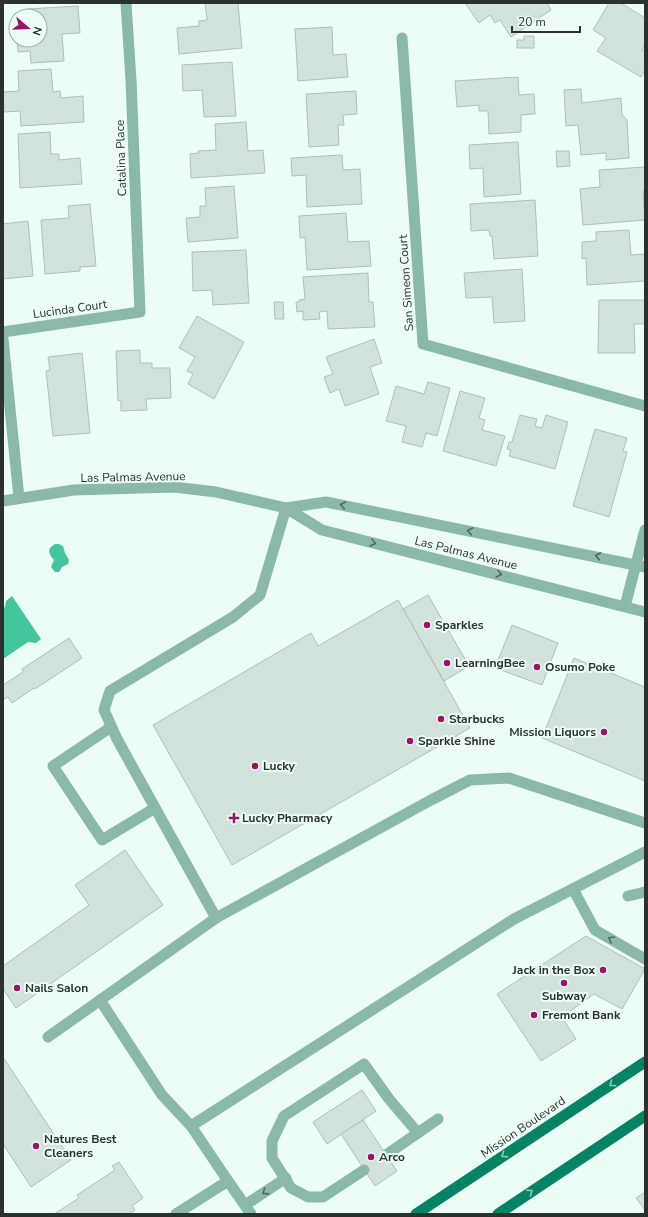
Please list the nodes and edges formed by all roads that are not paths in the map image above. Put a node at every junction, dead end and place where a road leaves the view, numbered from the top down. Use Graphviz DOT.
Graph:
graph roads {
  1 [pos="126,3"];
  2 [pos="402,38"];
  3 [pos="140,312"];
  4 [pos="3,332"];
  5 [pos="3,339"];
  6 [pos="645,406"];
  7 [pos="19,498"];
  8 [pos="3,501"];
  9 [pos="286,508"];
  10 [pos="645,530"];
  11 [pos="641,565"];
  12 [pos="625,606"];
  13 [pos="645,612"];
  14 [pos="112,727"];
  15 [pos="155,808"];
  16 [pos="645,823"];
  17 [pos="645,852"];
  18 [pos="573,889"];
  19 [pos="645,892"];
  20 [pos="628,896"];
  21 [pos="216,918"];
  22 [pos="645,959"];
  23 [pos="100,1000"];
  24 [pos="48,1037"];
  25 [pos="645,1062"];
  26 [pos="645,1116"];
  27 [pos="438,1119"];
  28 [pos="191,1126"];
  29 [pos="418,1132"];
  30 [pos="386,1155"];
  31 [pos="364,1170"];
  32 [pos="286,1178"];
  33 [pos="228,1181"];
  34 [pos="248,1210"];
  35 [pos="176,1214"];
  36 [pos="416,1214"];
  37 [pos="498,1214"];
  1 -- 3 [label="street, Catalina Place"];
  2 -- 6 [label="street, San Simeon Court"];
  3 -- 4 [label="street, Lucinda Court"];
  5 -- 7 [label="street"];
  7 -- 8 [label="street, Las Palmas Avenue"];
  7 -- 9 [label="street, Las Palmas Avenue"];
  11 -- 9 [label="street, Las Palmas Avenue, one-way"];
  9 -- 12 [label="street, Las Palmas Avenue, one-way"];
  9 -- 14 [label="street"];
  10 -- 11 [label="street"];
  11 -- 12 [label="street"];
  12 -- 13 [label="street, Las Palmas Avenue"];
  14 -- 15 [label="street"];
  14 -- 15 [label="street"];
  15 -- 21 [label="street"];
  16 -- 21 [label="street"];
  17 -- 18 [label="street"];
  22 -- 18 [label="street, one-way"];
  18 -- 28 [label="street"];
  19 -- 20 [label="street"];
  21 -- 23 [label="street"];
  23 -- 24 [label="street"];
  23 -- 28 [label="street"];
  25 -- 36 [label="main road, Mission Boulevard, one-way"];
  37 -- 26 [label="main road, one-way"];
  27 -- 29 [label="street"];
  28 -- 33 [label="street"];
  29 -- 30 [label="street"];
  29 -- 32 [label="street"];
  31 -- 32 [label="street"];
  32 -- 34 [label="street, one-way"];
  33 -- 34 [label="street"];
  33 -- 35 [label="street"];
}
